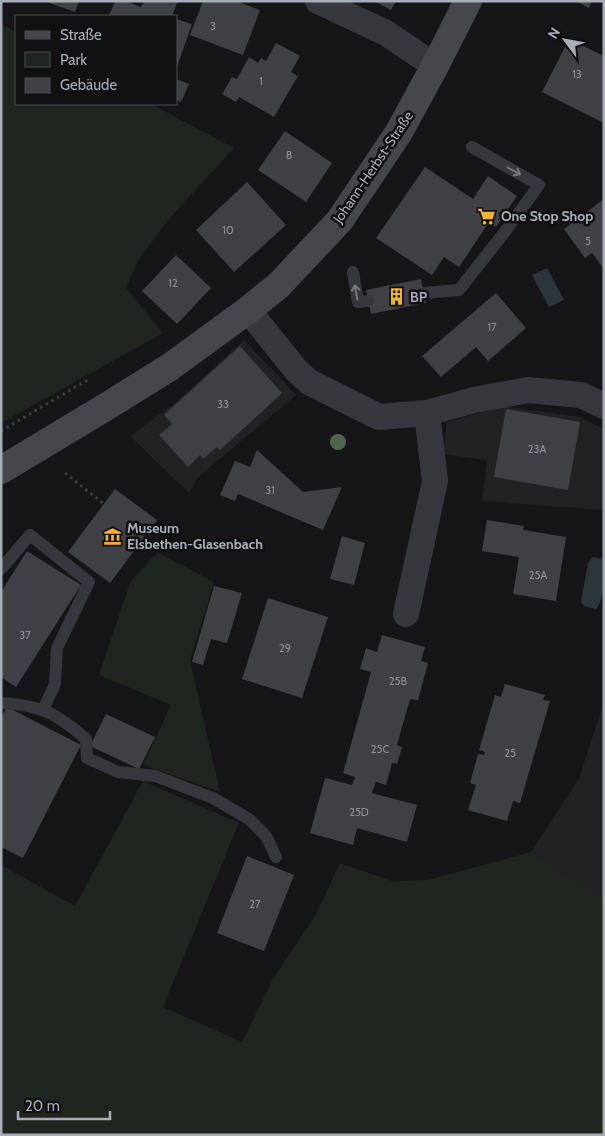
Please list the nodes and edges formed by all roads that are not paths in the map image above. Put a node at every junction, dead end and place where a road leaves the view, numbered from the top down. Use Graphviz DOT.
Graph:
graph roads {
  1 [pos="318,1"];
  2 [pos="468,1"];
  3 [pos="435,66"];
  4 [pos="472,147"];
  5 [pos="352,272"];
  6 [pos="424,293"];
  7 [pos="368,301"];
  8 [pos="248,310"];
  9 [pos="604,406"];
  10 [pos="427,413"];
  11 [pos="1,470"];
  12 [pos="1,569"];
  13 [pos="406,614"];
  14 [pos="1,703"];
  15 [pos="43,710"];
  16 [pos="276,857"];
  1 -- 3 [label="street"];
  2 -- 3 [label="main road, Johann-Herbst-Straße"];
  3 -- 8 [label="main road, Johann-Herbst-Straße"];
  4 -- 6 [label="lane, one-way"];
  7 -- 5 [label="lane, one-way"];
  8 -- 10 [label="street"];
  8 -- 11 [label="main road, Johann-Herbst-Straße"];
  9 -- 10 [label="street"];
  10 -- 13 [label="street"];
  12 -- 15 [label="lane"];
  14 -- 15 [label="lane"];
  15 -- 16 [label="lane"];
}
